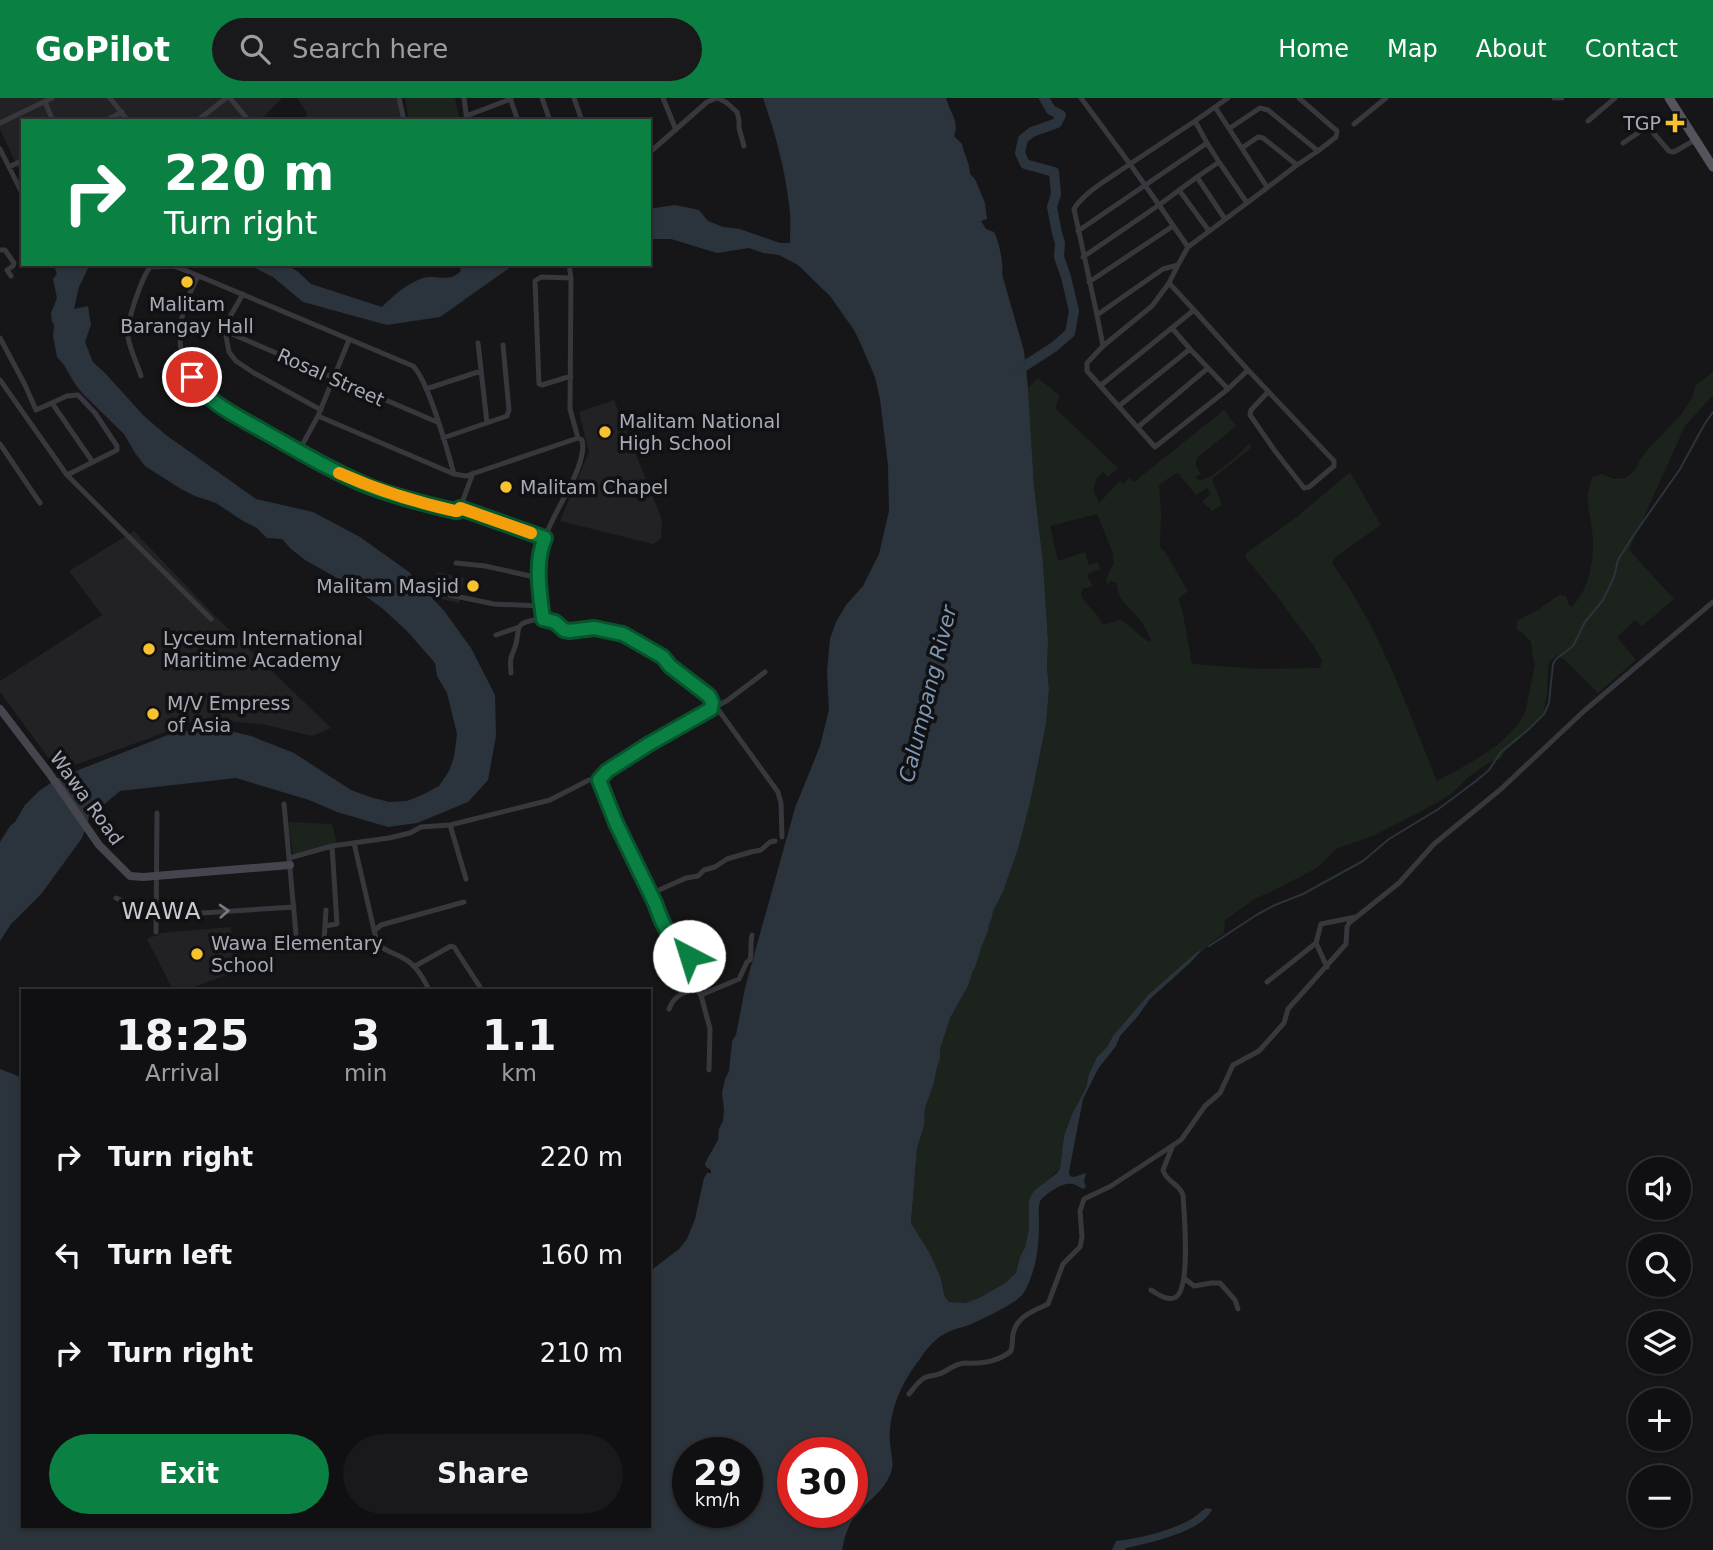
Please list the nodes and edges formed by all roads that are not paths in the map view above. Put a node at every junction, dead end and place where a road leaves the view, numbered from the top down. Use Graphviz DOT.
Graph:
graph roads {
  1 [pos="52,98"];
  2 [pos="110,98"];
  3 [pos="228,98"];
  4 [pos="399,98"];
  5 [pos="464,98"];
  6 [pos="542,98"];
  7 [pos="574,98"];
  8 [pos="717,98"];
  9 [pos="1228,98"];
  10 [pos="1298,98"];
  11 [pos="1386,98"];
  12 [pos="1554,98"];
  13 [pos="1562,98"];
  14 [pos="1615,98"];
  15 [pos="1669,98"];
  16 [pos="511,99"];
  17 [pos="1083,99"];
  18 [pos="664,100"];
  19 [pos="45,102"];
  20 [pos="1215,107"];
  21 [pos="122,112"];
  22 [pos="467,118"];
  23 [pos="52,119"];
  24 [pos="109,119"];
  25 [pos="127,119"];
  26 [pos="200,119"];
  27 [pos="247,119"];
  28 [pos="404,119"];
  29 [pos="517,119"];
  30 [pos="549,119"];
  31 [pos="581,119"];
  32 [pos="1195,121"];
  33 [pos="1588,121"];
  34 [pos="0,123"];
  35 [pos="1354,124"];
  36 [pos="1230,128"];
  37 [pos="676,131"];
  38 [pos="1695,140"];
  39 [pos="1207,143"];
  40 [pos="1623,143"];
  41 [pos="744,146"];
  42 [pos="1242,148"];
  43 [pos="0,149"];
  44 [pos="651,151"];
  45 [pos="1318,151"];
  46 [pos="21,161"];
  47 [pos="1219,162"];
  48 [pos="1130,164"];
  49 [pos="1297,165"];
  50 [pos="9,167"];
  51 [pos="1713,167"];
  52 [pos="1197,177"];
  53 [pos="1145,185"];
  54 [pos="1267,187"];
  55 [pos="1179,190"];
  56 [pos="21,191"];
  57 [pos="1247,203"];
  58 [pos="1159,205"];
  59 [pos="1225,219"];
  60 [pos="1173,226"];
  61 [pos="1078,231"];
  62 [pos="1209,232"];
  63 [pos="1188,247"];
  64 [pos="0,250"];
  65 [pos="1083,257"];
  66 [pos="1178,265"];
  67 [pos="182,266"];
  68 [pos="569,266"];
  69 [pos="11,276"];
  70 [pos="198,276"];
  71 [pos="571,278"];
  72 [pos="1089,282"];
  73 [pos="1169,283"];
  74 [pos="243,294"];
  75 [pos="1194,310"];
  76 [pos="1097,315"];
  77 [pos="1172,328"];
  78 [pos="225,331"];
  79 [pos="0,338"];
  80 [pos="349,340"];
  81 [pos="478,343"];
  82 [pos="503,345"];
  83 [pos="1103,346"];
  84 [pos="1190,349"];
  85 [pos="1208,369"];
  86 [pos="1248,370"];
  87 [pos="481,371"];
  88 [pos="141,376"];
  89 [pos="571,376"];
  90 [pos="333,378"];
  91 [pos="0,380"];
  92 [pos="1100,386"];
  93 [pos="426,389"];
  94 [pos="1228,389"];
  95 [pos="1268,392"];
  96 [pos="52,403"];
  97 [pos="1119,406"];
  98 [pos="36,410"];
  99 [pos="320,413"];
  100 [pos="25,416"];
  101 [pos="438,422"];
  102 [pos="487,423"];
  103 [pos="1138,427"];
  104 [pos="443,438"];
  105 [pos="578,438"];
  106 [pos="0,444"];
  107 [pos="299,451"];
  108 [pos="93,461"];
  109 [pos="454,474"];
  110 [pos="473,474"];
  111 [pos="67,475"];
  112 [pos="40,503"];
  113 [pos="460,508"];
  114 [pos="545,538"];
  115 [pos="456,564"];
  116 [pos="540,578"];
  117 [pos="450,596"];
  118 [pos="1713,602"];
  119 [pos="541,606"];
  120 [pos="211,619"];
  121 [pos="543,619"];
  122 [pos="519,627"];
  123 [pos="496,635"];
  124 [pos="765,672"];
  125 [pos="511,673"];
  126 [pos="714,708"];
  127 [pos="0,709"];
  128 [pos="599,780"];
  129 [pos="284,804"];
  130 [pos="157,813"];
  131 [pos="450,825"];
  132 [pos="782,837"];
  133 [pos="775,841"];
  134 [pos="354,843"];
  135 [pos="332,846"];
  136 [pos="290,862"];
  137 [pos="156,875"];
  138 [pos="466,879"];
  139 [pos="650,894"];
  140 [pos="116,898"];
  141 [pos="464,902"];
  142 [pos="294,907"];
  143 [pos="326,910"];
  144 [pos="156,916"];
  145 [pos="1357,916"];
  146 [pos="325,926"];
  147 [pos="374,931"];
  148 [pos="156,932"];
  149 [pos="296,934"];
  150 [pos="752,934"];
  151 [pos="324,941"];
  152 [pos="1316,943"];
  153 [pos="413,966"];
  154 [pos="1327,967"];
  155 [pos="1268,982"];
  156 [pos="428,989"];
  157 [pos="481,989"];
  158 [pos="696,989"];
  159 [pos="701,995"];
  160 [pos="669,1009"];
  161 [pos="709,1070"];
  162 [pos="1173,1145"];
  163 [pos="1184,1278"];
  164 [pos="1151,1290"];
  165 [pos="1238,1309"];
  166 [pos="909,1394"];
  1 -- 19 [label="street"];
  2 -- 21 [label="street"];
  3 -- 26 [label="street"];
  3 -- 27 [label="street"];
  4 -- 28 [label="street"];
  5 -- 22 [label="street"];
  6 -- 30 [label="street"];
  7 -- 31 [label="street"];
  8 -- 37 [label="street"];
  8 -- 41 [label="street"];
  9 -- 20 [label="street"];
  10 -- 45 [label="street"];
  11 -- 35 [label="street"];
  12 -- 13 [label="street"];
  14 -- 33 [label="street"];
  15 -- 38 [label="main road"];
  16 -- 22 [label="street"];
  16 -- 29 [label="street"];
  17 -- 48 [label="street"];
  18 -- 37 [label="street"];
  19 -- 23 [label="street"];
  19 -- 34 [label="street"];
  20 -- 32 [label="street"];
  20 -- 36 [label="street"];
  21 -- 24 [label="street"];
  21 -- 25 [label="street"];
  32 -- 39 [label="street"];
  32 -- 48 [label="street"];
  36 -- 42 [label="street"];
  36 -- 45 [label="street"];
  37 -- 44 [label="street"];
  38 -- 40 [label="street"];
  38 -- 51 [label="main road"];
  39 -- 47 [label="street"];
  39 -- 53 [label="street"];
  42 -- 49 [label="street"];
  42 -- 54 [label="street"];
  43 -- 50 [label="street"];
  45 -- 49 [label="street"];
  46 -- 50 [label="street"];
  47 -- 52 [label="street"];
  47 -- 57 [label="street"];
  48 -- 53 [label="street"];
  48 -- 61 [label="street"];
  49 -- 54 [label="street"];
  50 -- 56 [label="street"];
  52 -- 55 [label="street"];
  52 -- 59 [label="street"];
  53 -- 58 [label="street"];
  53 -- 61 [label="street"];
  54 -- 57 [label="street"];
  55 -- 58 [label="street"];
  55 -- 62 [label="street"];
  57 -- 59 [label="street"];
  58 -- 60 [label="street"];
  58 -- 65 [label="street"];
  59 -- 62 [label="street"];
  60 -- 63 [label="street"];
  60 -- 72 [label="street"];
  61 -- 65 [label="street"];
  62 -- 63 [label="street"];
  63 -- 66 [label="street"];
  64 -- 69 [label="street"];
  65 -- 72 [label="street"];
  66 -- 73 [label="street"];
  66 -- 76 [label="street"];
  67 -- 70 [label="street"];
  67 -- 88 [label="street"];
  68 -- 71 [label="street"];
  70 -- 74 [label="street"];
  70 -- 107 [label="street"];
  71 -- 89 [label="street"];
  71 -- 89 [label="street"];
  72 -- 76 [label="street"];
  73 -- 75 [label="street"];
  73 -- 83 [label="street"];
  74 -- 78 [label="street"];
  74 -- 80 [label="street"];
  75 -- 77 [label="street"];
  75 -- 86 [label="street"];
  76 -- 83 [label="street"];
  77 -- 84 [label="street"];
  77 -- 92 [label="street"];
  78 -- 90 [label="street, Rosal Street"];
  78 -- 99 [label="street"];
  79 -- 98 [label="street"];
  80 -- 90 [label="street"];
  80 -- 93 [label="street"];
  81 -- 87 [label="street"];
  82 -- 102 [label="street"];
  83 -- 92 [label="street"];
  84 -- 85 [label="street"];
  84 -- 97 [label="street"];
  85 -- 94 [label="street"];
  85 -- 103 [label="street"];
  86 -- 94 [label="street"];
  86 -- 95 [label="street"];
  87 -- 93 [label="street"];
  87 -- 102 [label="street"];
  89 -- 105 [label="street"];
  90 -- 99 [label="street"];
  90 -- 101 [label="street, Rosal Street"];
  91 -- 100 [label="street"];
  92 -- 97 [label="street"];
  93 -- 101 [label="street"];
  94 -- 103 [label="street"];
  95 -- 95 [label="street"];
  96 -- 98 [label="street"];
  96 -- 108 [label="street"];
  96 -- 108 [label="street"];
  97 -- 103 [label="street"];
  98 -- 100 [label="street"];
  99 -- 107 [label="street"];
  99 -- 109 [label="street"];
  100 -- 111 [label="street"];
  101 -- 104 [label="street"];
  102 -- 104 [label="street"];
  104 -- 109 [label="street"];
  105 -- 110 [label="street"];
  105 -- 114 [label="street"];
  106 -- 112 [label="street"];
  107 -- 113 [label="street"];
  108 -- 111 [label="street"];
  109 -- 110 [label="street"];
  110 -- 113 [label="street"];
  111 -- 120 [label="street"];
  113 -- 114 [label="street"];
  114 -- 116 [label="street"];
  115 -- 116 [label="street"];
  116 -- 119 [label="street"];
  117 -- 119 [label="street"];
  118 -- 145 [label="street"];
  119 -- 121 [label="street"];
  121 -- 122 [label="street"];
  121 -- 126 [label="street"];
  122 -- 123 [label="street"];
  122 -- 125 [label="street"];
  124 -- 126 [label="street"];
  126 -- 128 [label="street"];
  126 -- 132 [label="street"];
  127 -- 137 [label="street, Wawa Road"];
  128 -- 131 [label="street"];
  128 -- 139 [label="street"];
  129 -- 136 [label="street"];
  130 -- 137 [label="street"];
  131 -- 134 [label="street"];
  131 -- 138 [label="street"];
  133 -- 139 [label="street"];
  134 -- 135 [label="street"];
  134 -- 147 [label="street"];
  135 -- 136 [label="street"];
  135 -- 146 [label="street"];
  136 -- 137 [label="street, Wawa Road"];
  136 -- 142 [label="street"];
  137 -- 144 [label="street"];
  139 -- 158 [label="street"];
  140 -- 144 [label="street"];
  141 -- 147 [label="street"];
  144 -- 142 [label="street, one-way"];
  142 -- 149 [label="street"];
  143 -- 146 [label="street"];
  144 -- 148 [label="street"];
  145 -- 152 [label="street"];
  145 -- 154 [label="street"];
  146 -- 151 [label="street"];
  147 -- 153 [label="street"];
  150 -- 159 [label="street"];
  152 -- 154 [label="street"];
  152 -- 155 [label="street"];
  153 -- 156 [label="street"];
  153 -- 157 [label="street"];
  154 -- 162 [label="street"];
  158 -- 159 [label="street"];
  158 -- 160 [label="street"];
  159 -- 161 [label="street"];
  162 -- 163 [label="street"];
  162 -- 166 [label="street"];
  163 -- 164 [label="street"];
  163 -- 165 [label="street"];
}
